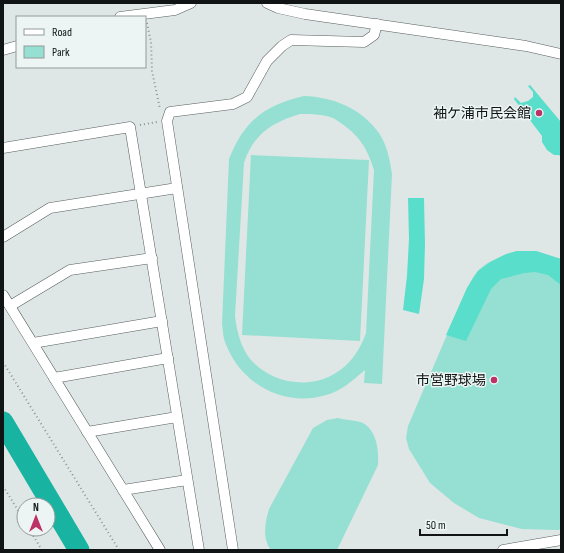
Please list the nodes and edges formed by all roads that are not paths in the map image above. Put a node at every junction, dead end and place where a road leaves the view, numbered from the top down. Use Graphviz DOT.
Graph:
graph roads {
  1 [pos="191,3"];
  2 [pos="267,3"];
  3 [pos="128,16"];
  4 [pos="377,24"];
  5 [pos="16,46"];
  6 [pos="3,50"];
  7 [pos="561,54"];
  8 [pos="3,148"];
  9 [pos="177,188"];
  10 [pos="141,193"];
  11 [pos="3,237"];
  12 [pos="152,258"];
  13 [pos="3,296"];
  14 [pos="10,306"];
  15 [pos="162,321"];
  16 [pos="32,343"];
  17 [pos="168,358"];
  18 [pos="54,378"];
  19 [pos="177,417"];
  20 [pos="87,432"];
  21 [pos="188,480"];
  22 [pos="123,490"];
  23 [pos="561,540"];
  24 [pos="160,550"];
  25 [pos="199,550"];
  26 [pos="233,550"];
  27 [pos="504,550"];
  1 -- 3 [label="street"];
  2 -- 4 [label="street"];
  4 -- 7 [label="street"];
  4 -- 9 [label="street"];
  5 -- 6 [label="street"];
  8 -- 10 [label="street"];
  9 -- 10 [label="street"];
  9 -- 26 [label="street"];
  10 -- 11 [label="street"];
  10 -- 12 [label="street"];
  12 -- 14 [label="street"];
  12 -- 15 [label="street"];
  13 -- 14 [label="street"];
  14 -- 16 [label="street"];
  15 -- 16 [label="street"];
  15 -- 17 [label="street"];
  16 -- 18 [label="street"];
  17 -- 18 [label="street"];
  17 -- 19 [label="street"];
  18 -- 20 [label="street"];
  19 -- 20 [label="street"];
  19 -- 21 [label="street"];
  20 -- 22 [label="street"];
  21 -- 22 [label="street"];
  21 -- 25 [label="street"];
  22 -- 24 [label="street"];
  23 -- 27 [label="street"];
}
